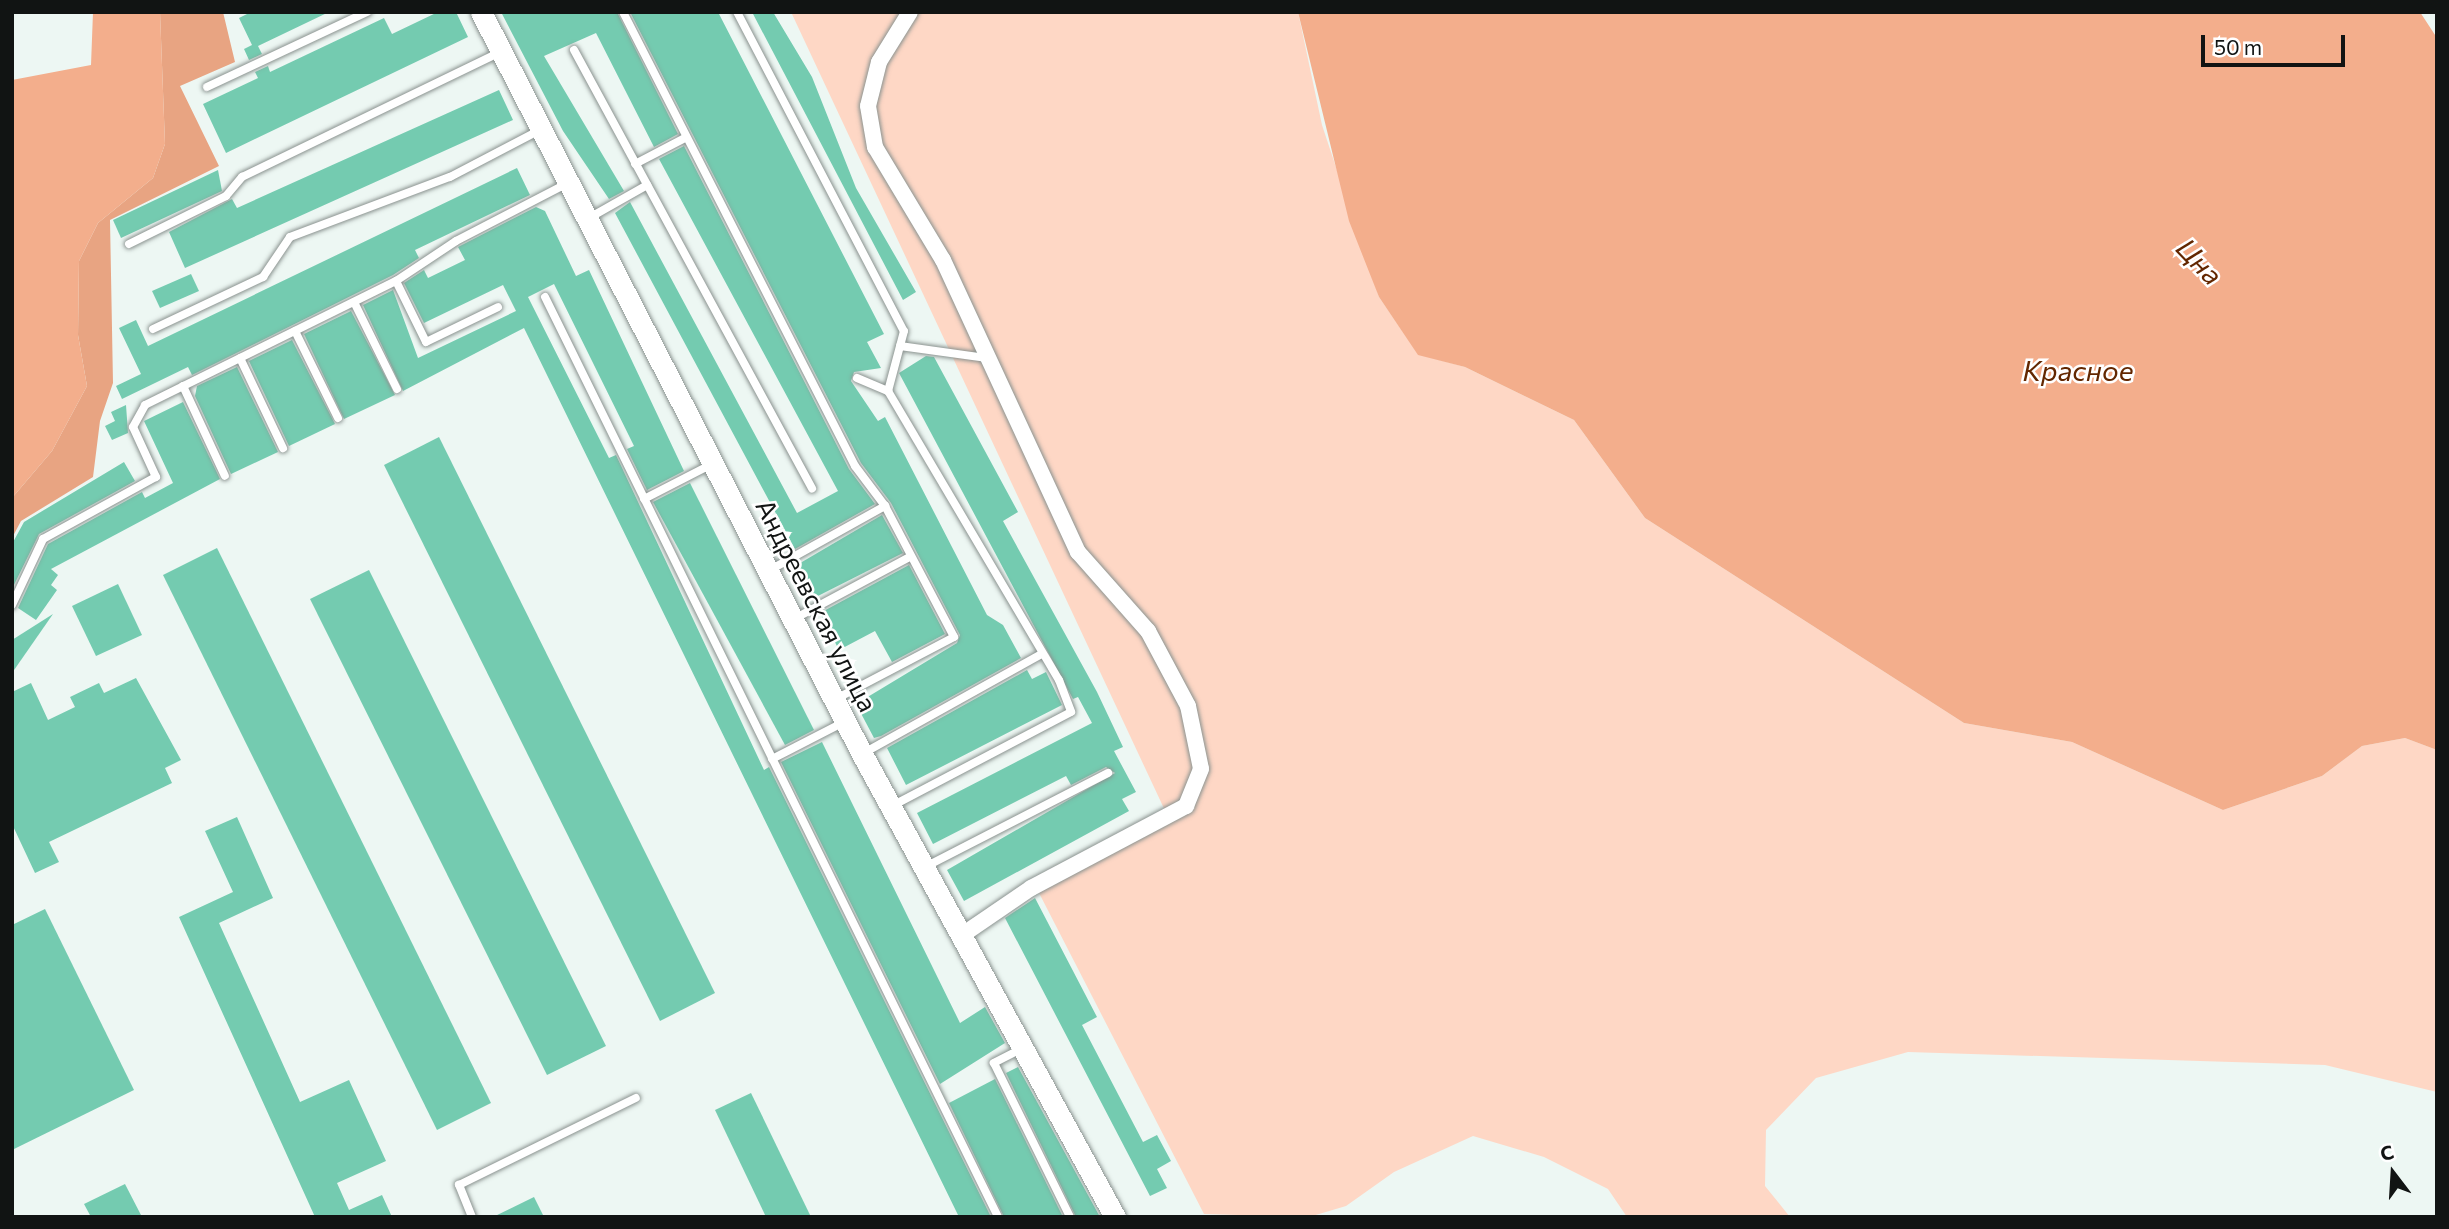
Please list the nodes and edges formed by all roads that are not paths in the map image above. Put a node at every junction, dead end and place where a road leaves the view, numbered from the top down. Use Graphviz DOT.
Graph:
graph roads {
  1 [pos="367,12"];
  2 [pos="481,12"];
  3 [pos="623,12"];
  4 [pos="737,12"];
  5 [pos="910,12"];
  6 [pos="573,50"];
  7 [pos="502,52"];
  8 [pos="207,87"];
  9 [pos="542,129"];
  10 [pos="685,138"];
  11 [pos="635,164"];
  12 [pos="570,182"];
  13 [pos="646,185"];
  14 [pos="589,218"];
  15 [pos="129,244"];
  16 [pos="396,281"];
  17 [pos="545,297"];
  18 [pos="355,302"];
  19 [pos="498,307"];
  20 [pos="153,330"];
  21 [pos="295,331"];
  22 [pos="900,346"];
  23 [pos="240,358"];
  24 [pos="988,359"];
  25 [pos="857,378"];
  26 [pos="183,386"];
  27 [pos="397,389"];
  28 [pos="888,391"];
  29 [pos="338,418"];
  30 [pos="282,448"];
  31 [pos="712,464"];
  32 [pos="225,476"];
  33 [pos="812,489"];
  34 [pos="644,499"];
  35 [pos="885,506"];
  36 [pos="908,558"];
  37 [pos="768,571"];
  38 [pos="12,605"];
  39 [pos="793,620"];
  40 [pos="1042,654"];
  41 [pos="835,700"];
  42 [pos="845,721"];
  43 [pos="862,754"];
  44 [pos="772,759"];
  45 [pos="1108,773"];
  46 [pos="892,806"];
  47 [pos="925,867"];
  48 [pos="962,935"];
  49 [pos="1023,1048"];
  50 [pos="636,1098"];
  51 [pos="472,1217"];
  52 [pos="998,1217"];
  53 [pos="1070,1217"];
  54 [pos="1115,1217"];
  1 -- 8 [label="lane"];
  2 -- 7 [label="street, Андреевская улица"];
  3 -- 10 [label="lane"];
  4 -- 22 [label="lane"];
  5 -- 24 [label="street"];
  6 -- 11 [label="lane"];
  7 -- 9 [label="street, Андреевская улица"];
  7 -- 15 [label="lane"];
  9 -- 12 [label="street, Андреевская улица"];
  9 -- 20 [label="lane"];
  10 -- 11 [label="lane"];
  10 -- 35 [label="lane"];
  11 -- 13 [label="lane"];
  12 -- 14 [label="street, Андреевская улица"];
  12 -- 16 [label="lane"];
  13 -- 14 [label="lane"];
  13 -- 33 [label="lane"];
  14 -- 31 [label="street, Андреевская улица"];
  16 -- 18 [label="lane"];
  16 -- 19 [label="lane"];
  17 -- 34 [label="lane"];
  18 -- 21 [label="lane"];
  18 -- 27 [label="lane"];
  21 -- 23 [label="lane"];
  21 -- 29 [label="lane"];
  22 -- 24 [label="lane"];
  22 -- 28 [label="lane"];
  23 -- 26 [label="lane"];
  23 -- 30 [label="lane"];
  24 -- 48 [label="street"];
  25 -- 28 [label="lane"];
  26 -- 32 [label="lane"];
  26 -- 38 [label="lane"];
  28 -- 40 [label="lane"];
  31 -- 34 [label="lane"];
  31 -- 37 [label="street, Андреевская улица"];
  34 -- 44 [label="lane"];
  35 -- 36 [label="lane"];
  35 -- 37 [label="lane"];
  36 -- 39 [label="lane"];
  36 -- 41 [label="lane"];
  37 -- 39 [label="street, Андреевская улица"];
  39 -- 41 [label="street, Андреевская улица"];
  40 -- 43 [label="lane"];
  40 -- 46 [label="lane"];
  41 -- 42 [label="street, Андреевская улица"];
  42 -- 43 [label="street, Андреевская улица"];
  42 -- 44 [label="lane"];
  43 -- 46 [label="street, Андреевская улица"];
  44 -- 52 [label="lane"];
  45 -- 47 [label="lane"];
  46 -- 47 [label="street, Андреевская улица"];
  47 -- 48 [label="street, Андреевская улица"];
  48 -- 49 [label="street, Андреевская улица"];
  49 -- 53 [label="lane"];
  49 -- 54 [label="street, Андреевская улица"];
  50 -- 51 [label="lane"];
}
